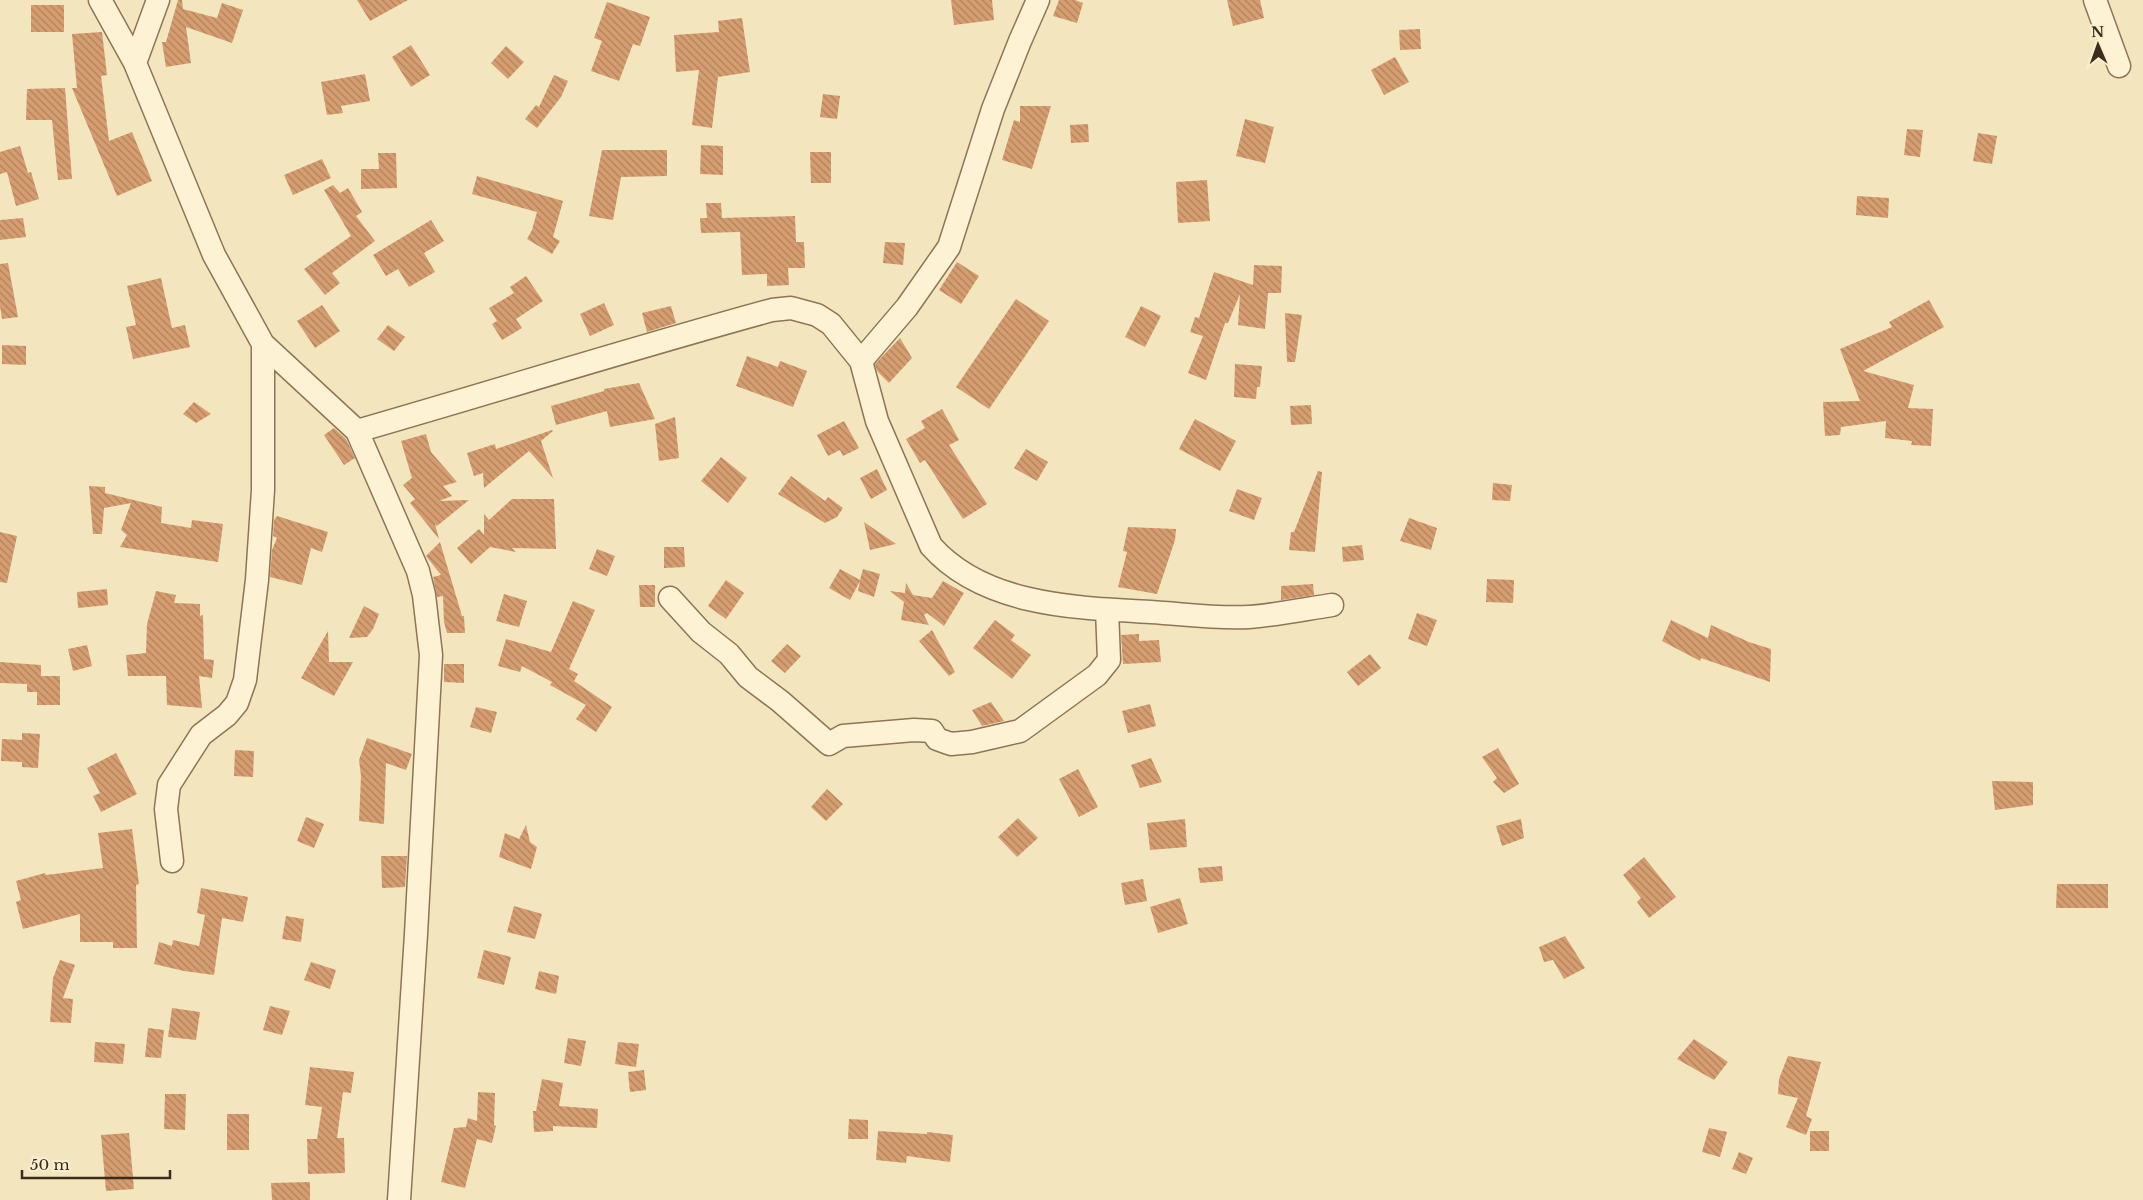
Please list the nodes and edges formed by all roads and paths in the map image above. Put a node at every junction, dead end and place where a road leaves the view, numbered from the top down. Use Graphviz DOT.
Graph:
graph roads {
  1 [pos="100,0"];
  2 [pos="158,0"];
  3 [pos="1038,0"];
  4 [pos="2095,0"];
  5 [pos="135,63"];
  6 [pos="2119,66"];
  7 [pos="263,344"];
  8 [pos="861,362"];
  9 [pos="357,430"];
  10 [pos="670,598"];
  11 [pos="1332,604"];
  12 [pos="1108,610"];
  13 [pos="172,860"];
  14 [pos="399,1200"];
  1 -- 5 [label="street"];
  2 -- 5 [label="street"];
  3 -- 8 [label="street"];
  4 -- 6 [label="street"];
  5 -- 7 [label="street"];
  7 -- 9 [label="street"];
  7 -- 13 [label="street"];
  8 -- 9 [label="street"];
  8 -- 12 [label="street"];
  9 -- 14 [label="street"];
  10 -- 12 [label="street"];
  11 -- 12 [label="street"];
}
